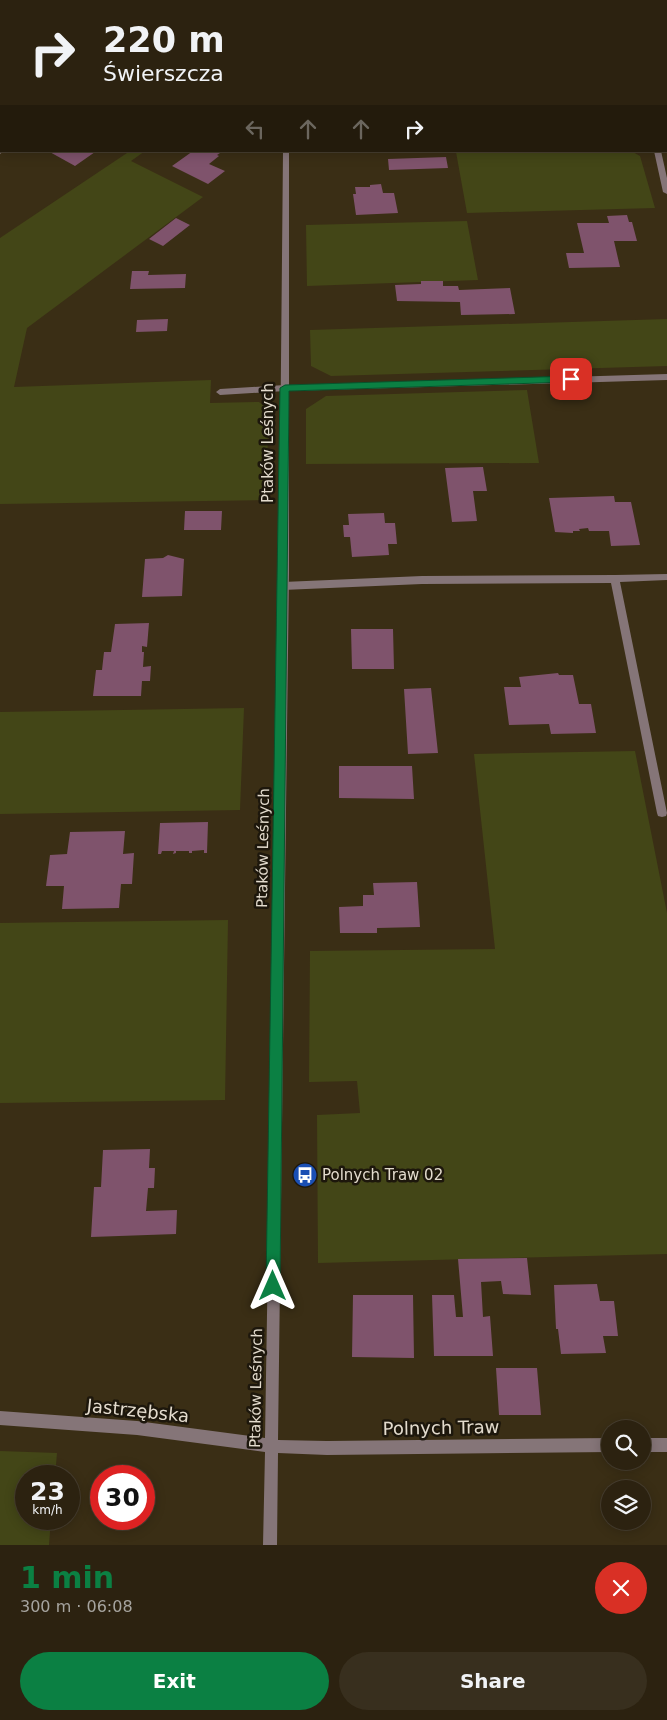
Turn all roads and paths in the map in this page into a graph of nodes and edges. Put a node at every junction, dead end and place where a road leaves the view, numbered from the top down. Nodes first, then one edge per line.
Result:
1 (286, 152) edge
2 (657, 152) edge
3 (667, 192) edge
4 (667, 376) edge
5 (285, 388) junction
6 (220, 392) dead end
7 (667, 577) edge
8 (615, 579) junction
9 (283, 586) junction
10 (662, 813) dead end
11 (0, 1418) edge
12 (651, 1445) edge
13 (667, 1445) edge
14 (272, 1446) junction
15 (601, 1446) edge
16 (270, 1545) edge

1 - 5 street, Ptaków Leśnych
2 - 3 street
4 - 5 street
5 - 6 street
5 - 9 street, Ptaków Leśnych
7 - 8 street
8 - 9 street
8 - 10 street
9 - 14 street, Ptaków Leśnych
11 - 14 street, Jastrzębska
12 - 13 street
14 - 15 street, Polnych Traw
14 - 16 street, Ptaków Leśnych

